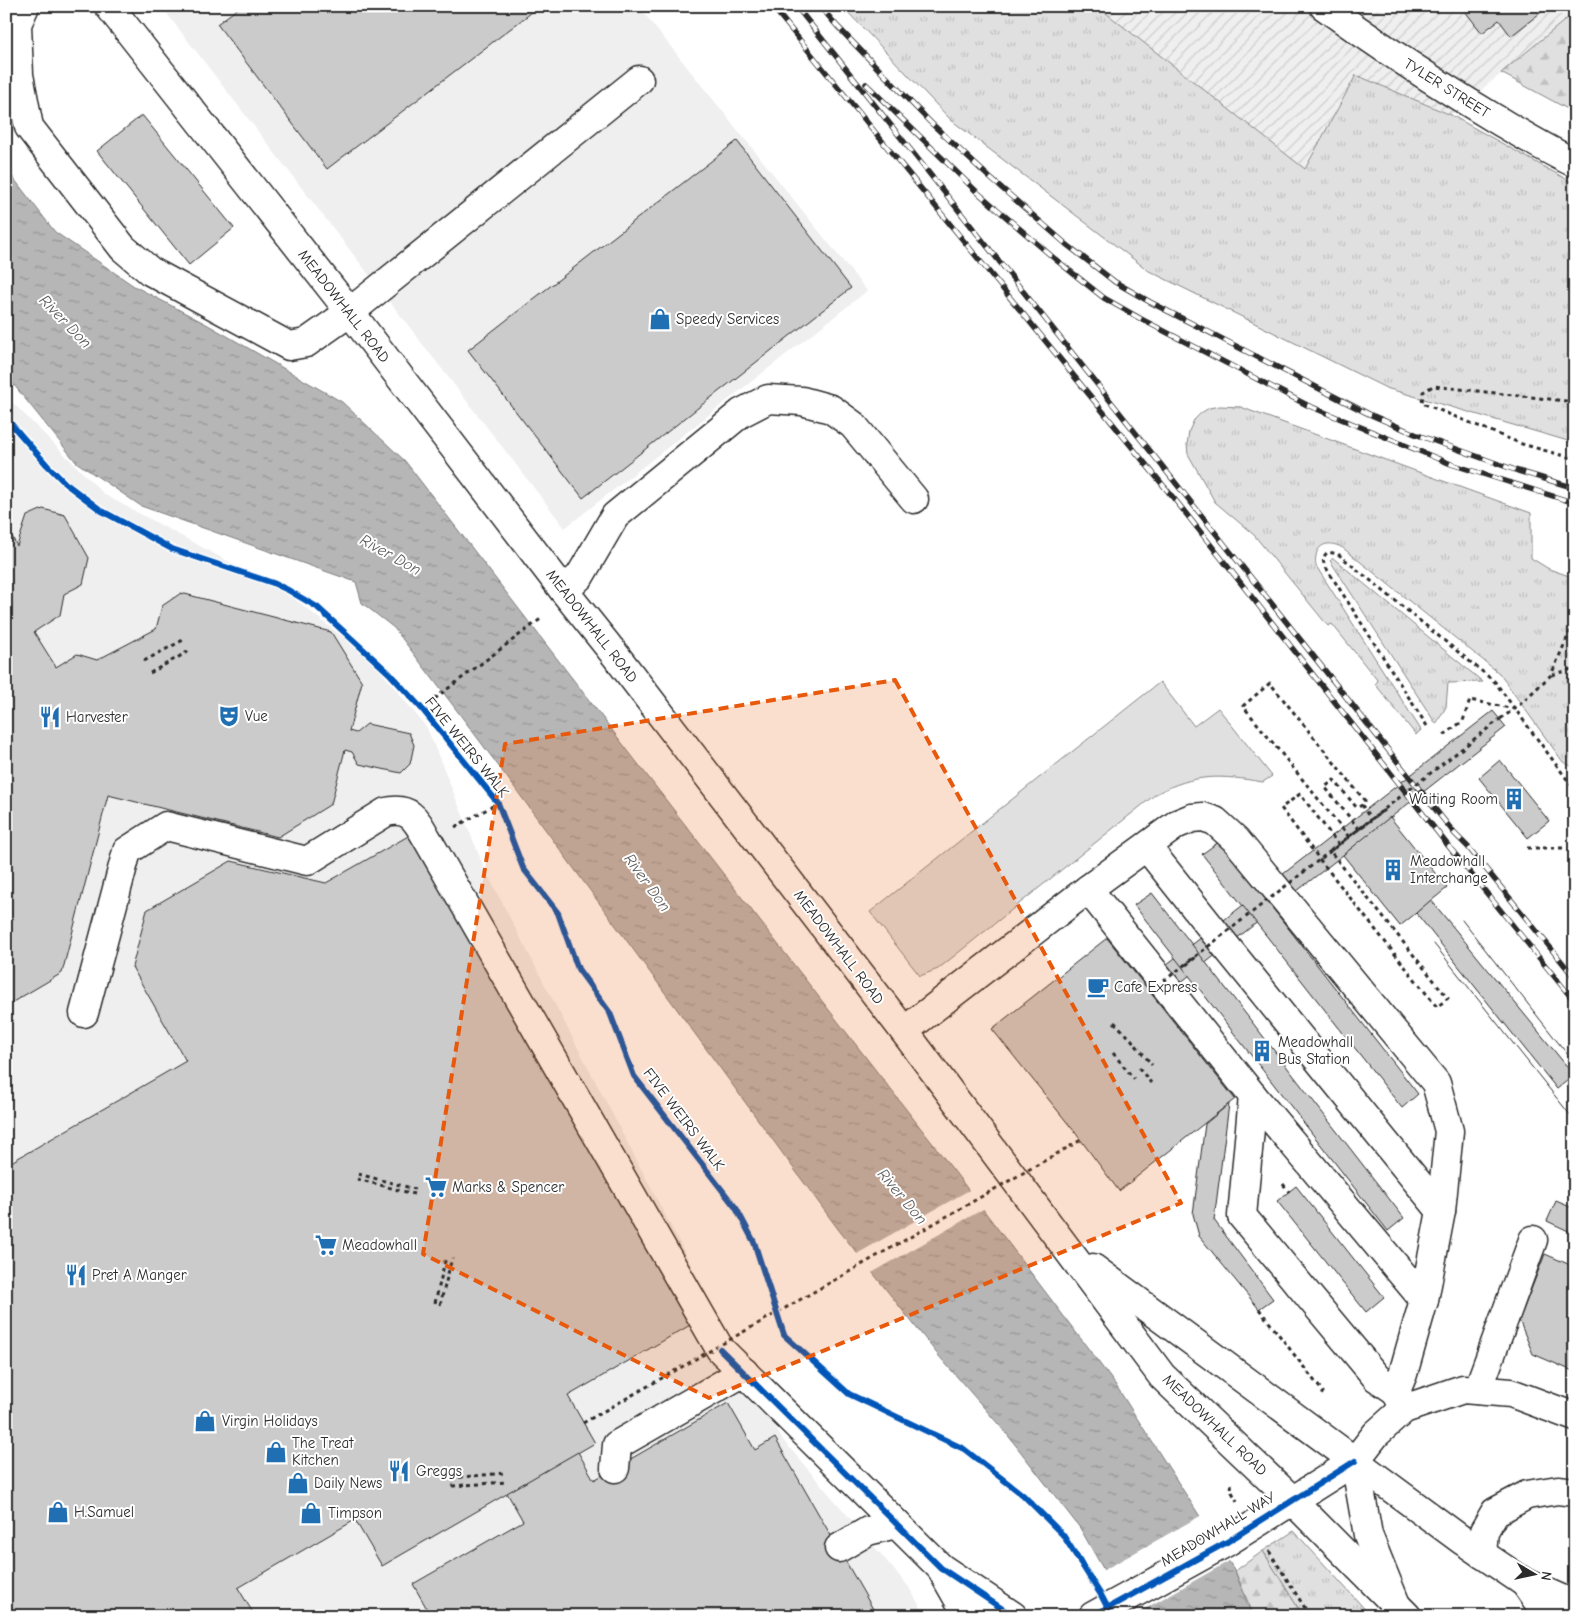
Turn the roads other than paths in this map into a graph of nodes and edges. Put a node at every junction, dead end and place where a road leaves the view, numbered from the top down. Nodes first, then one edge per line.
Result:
1 (25, 6) edge
2 (109, 6) edge
3 (1324, 6) edge
4 (639, 80) dead end
5 (1575, 163) edge
6 (350, 312) junction
7 (914, 499) dead end
8 (564, 590) junction
9 (1147, 847) junction
10 (1088, 889) junction
11 (84, 1013) dead end
12 (904, 1031) junction
13 (1253, 1096) junction
14 (1441, 1211) junction
15 (1533, 1240) dead end
16 (1070, 1250) junction
17 (1424, 1300) junction
18 (744, 1372) junction
19 (1478, 1390) junction
20 (1400, 1400) junction
21 (1575, 1417) edge
22 (1355, 1461) junction
23 (615, 1468) dead end
24 (1575, 1492) edge
25 (1292, 1500) junction
26 (896, 1524) junction
27 (839, 1548) dead end
28 (1482, 1554) junction
29 (940, 1568) junction
30 (1525, 1583) junction
31 (1575, 1605) edge
32 (1402, 1611) edge
33 (968, 1616) edge
34 (1013, 1616) edge
35 (1093, 1616) edge
36 (1548, 1616) edge

1 - 6 main road
2 - 6 main road, MEADOWHALL ROAD
3 - 5 main road, TYLER STREET
4 - 6 main road
6 - 8 main road, MEADOWHALL ROAD
7 - 8 main road
8 - 12 main road, MEADOWHALL ROAD
9 - 10 main road
9 - 14 main road
9 - 14 main road
10 - 12 main road
10 - 13 main road
11 - 18 main road
12 - 16 main road, MEADOWHALL ROAD
13 - 17 main road
13 - 20 main road
14 - 17 main road
15 - 19 main road
16 - 22 main road, MEADOWHALL ROAD
16 - 25 main road, MEADOWHALL ROAD
17 - 20 main road
18 - 23 main road
18 - 26 main road
19 - 20 main road
19 - 21 main road
20 - 22 main road
22 - 25 main road, MEADOWHALL WAY
22 - 28 main road, MEADOWHALL ROAD
22 - 32 main road, MEADOWHALL ROAD
24 - 28 main road
25 - 32 main road, MEADOWHALL ROAD
25 - 35 main road, MEADOWHALL WAY
26 - 27 main road
26 - 29 main road
28 - 30 main road, MEADOWHALL ROAD
29 - 33 main road
29 - 34 main road
30 - 31 main road, MEADOWHALL ROAD
30 - 36 main road, MEADOWHALL ROAD

